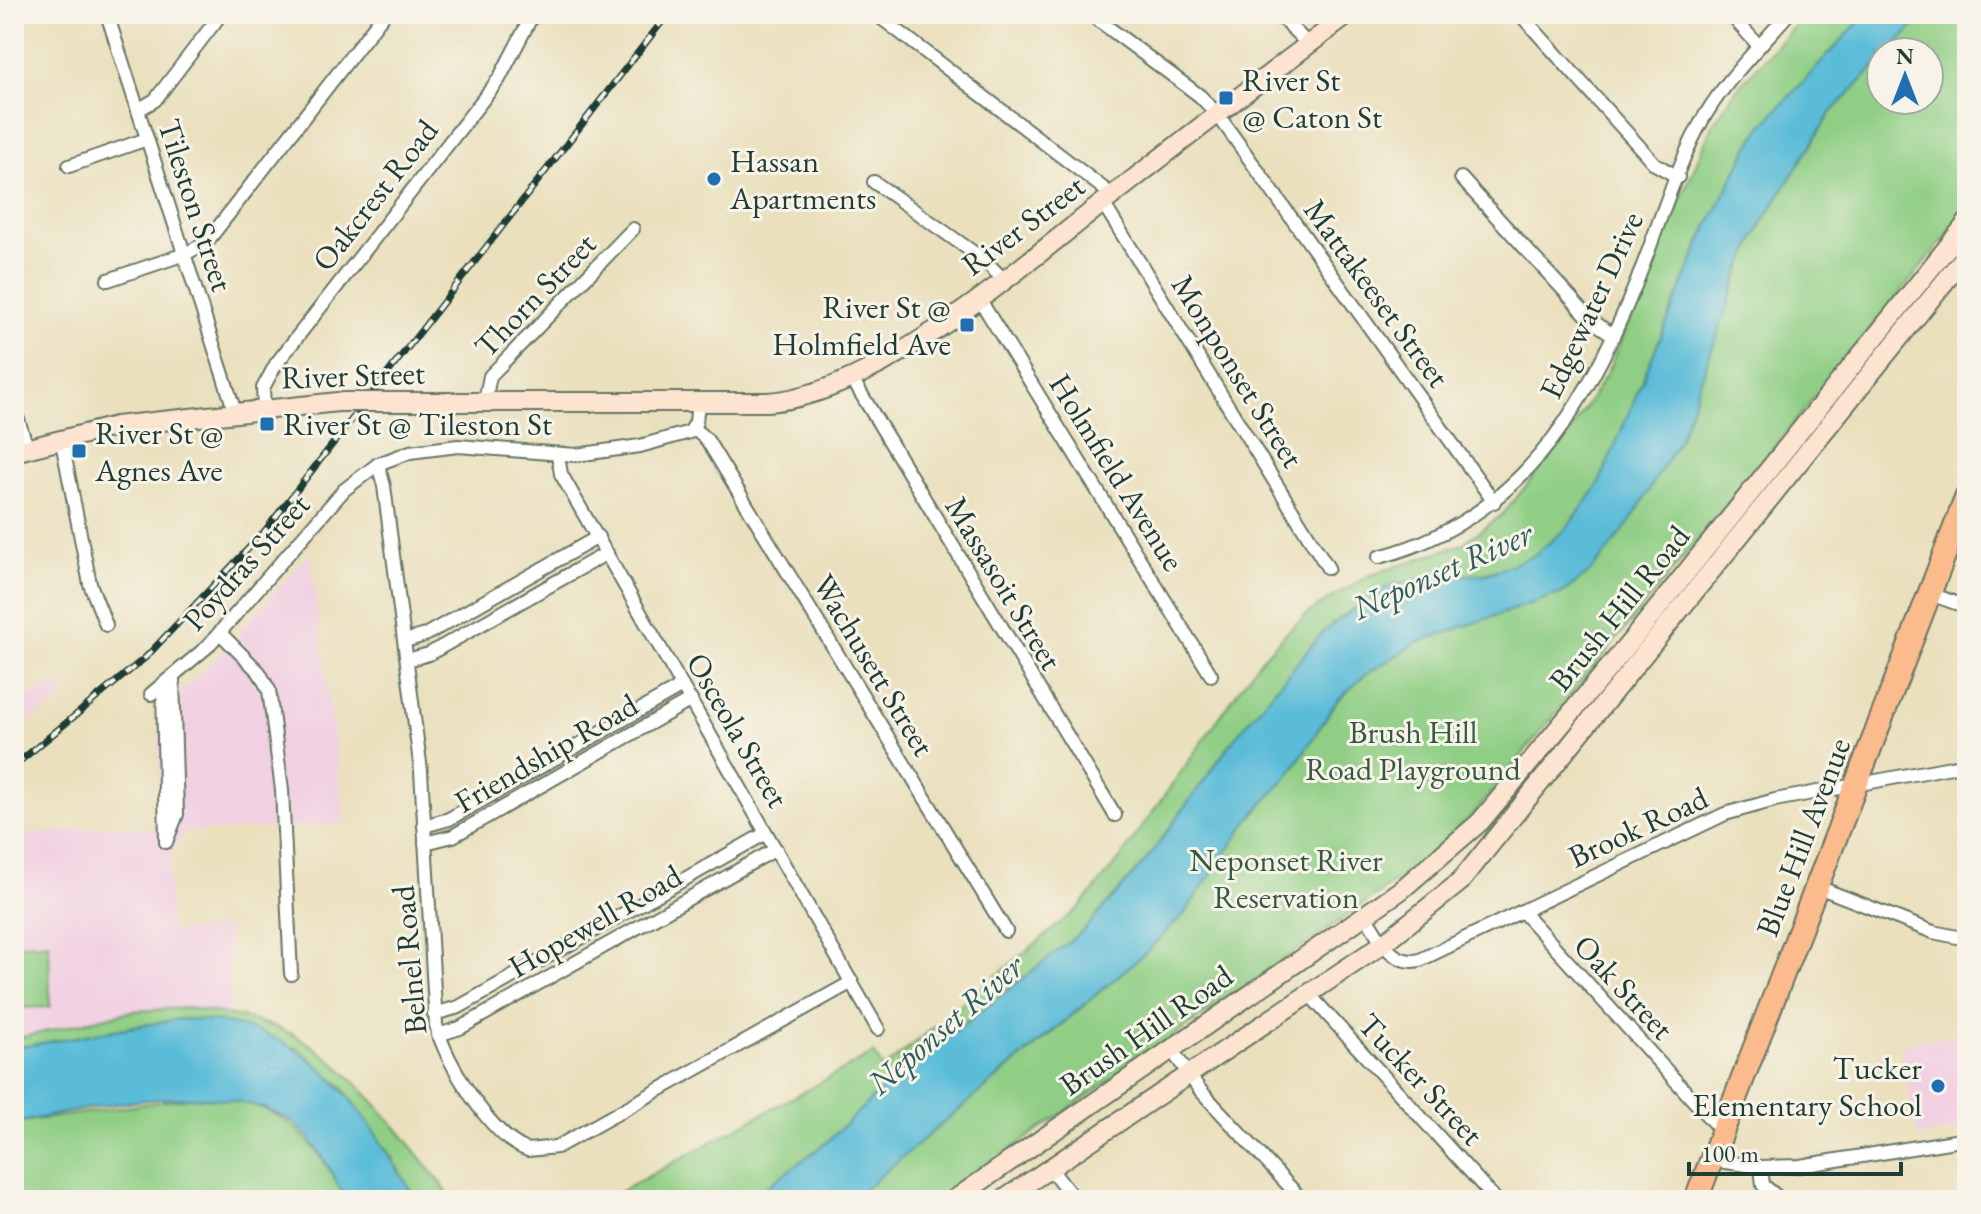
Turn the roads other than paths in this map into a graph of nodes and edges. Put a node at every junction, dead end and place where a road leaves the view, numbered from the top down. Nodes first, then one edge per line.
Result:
1 (107, 14) edge
2 (221, 14) edge
3 (384, 14) edge
4 (533, 14) edge
5 (876, 14) edge
6 (1090, 14) edge
7 (1278, 14) edge
8 (1349, 14) edge
9 (1520, 14) edge
10 (1730, 14) edge
11 (1788, 14) edge
12 (1308, 44) junction
13 (1759, 46) junction
14 (138, 110) junction
15 (1218, 115) junction
16 (147, 139) junction
17 (69, 166) dead end
18 (1678, 177) junction
19 (1461, 178) dead end
20 (874, 182) dead end
21 (1107, 199) junction
22 (1967, 223) edge
23 (633, 229) dead end
24 (185, 254) junction
25 (1967, 254) edge
26 (1003, 279) junction
27 (108, 280) dead end
28 (978, 297) junction
29 (1613, 335) junction
30 (851, 377) junction
31 (485, 401) junction
32 (698, 402) junction
33 (14, 408) edge
34 (264, 408) junction
35 (235, 412) junction
36 (693, 428) junction
37 (61, 437) junction
38 (20, 450) edge
39 (558, 456) junction
40 (378, 464) junction
41 (1967, 496) edge
42 (1494, 502) junction
43 (598, 537) junction
44 (607, 553) junction
45 (1379, 557) dead end
46 (1328, 568) dead end
47 (1681, 579) junction
48 (1697, 592) junction
49 (1930, 594) junction
50 (1967, 607) edge
51 (106, 625) dead end
52 (220, 633) junction
53 (405, 641) junction
54 (407, 660) junction
55 (1211, 675) dead end
56 (168, 681) junction
57 (682, 686) junction
58 (151, 694) dead end
59 (691, 700) junction
60 (1967, 764) edge
61 (1858, 785) junction
62 (1115, 815) dead end
63 (424, 826) junction
64 (766, 833) junction
65 (425, 843) junction
66 (776, 849) junction
67 (1818, 887) junction
68 (1522, 911) junction
69 (1365, 915) junction
70 (1006, 931) dead end
71 (1967, 939) edge
72 (1384, 943) junction
73 (291, 974) dead end
74 (852, 982) junction
75 (1308, 993) junction
76 (434, 1014) junction
77 (878, 1029) dead end
78 (438, 1035) junction
79 (1171, 1049) junction
80 (1187, 1073) junction
81 (1722, 1132) junction
82 (1967, 1139) edge
83 (1711, 1160) junction
84 (1049, 1167) junction
85 (1761, 1167) junction
86 (954, 1200) edge
87 (1003, 1200) edge
88 (1075, 1200) edge
89 (1302, 1200) edge
90 (1496, 1200) edge
91 (1696, 1200) edge
92 (1781, 1200) edge

1 - 14 street, Tileston Street
2 - 14 street
3 - 24 street
4 - 34 street, Oakcrest Road
5 - 21 street
6 - 15 street, Mattakeeset Street
7 - 12 street
8 - 12 main road, River Street
9 - 18 street
10 - 13 street
11 - 13 street, Edgewater Drive
12 - 15 main road, River Street
13 - 18 street, Edgewater Drive
14 - 16 street, Tileston Street
15 - 21 main road, River Street
15 - 42 street, Mattakeeset Street
16 - 17 street
16 - 24 street, Tileston Street
18 - 29 street, Edgewater Drive
19 - 29 street
20 - 26 street
21 - 26 main road, River Street
21 - 46 street, Monponset Street
22 - 47 main road, Brush Hill Road
23 - 31 street, Thorn Street
24 - 27 street
24 - 35 street, Tileston Street
25 - 48 main road, Brush Hill Road
26 - 28 main road, River Street
28 - 30 main road, River Street
28 - 55 street, Holmfield Avenue
29 - 42 street, Edgewater Drive
30 - 32 main road, River Street
30 - 62 street, Massasoit Street
31 - 32 main road, River Street
31 - 34 main road, River Street, bridge
32 - 36 street
33 - 38 street
34 - 35 main road, River Street
35 - 37 main road, River Street
36 - 39 street
36 - 70 street, Wachusett Street
37 - 38 main road, River Street
37 - 51 street
39 - 40 street
39 - 43 street, Osceola Street
40 - 52 street, Poydras Street
40 - 53 street, Belnel Road
41 - 49 highway, Blue Hill Avenue
42 - 45 street, Edgewater Drive
43 - 44 street, Osceola Street
43 - 53 street
44 - 54 street
44 - 57 street, Osceola Street
47 - 48 main road
47 - 69 main road, Brush Hill Road
48 - 72 main road, Brush Hill Road
49 - 50 street
49 - 61 highway, Blue Hill Avenue
52 - 56 street, Poydras Street
52 - 73 street
53 - 54 street, Belnel Road
54 - 63 street, Belnel Road
56 - 56 street
56 - 58 street, Poydras Street
57 - 59 street, Osceola Street
57 - 63 street, Friendship Road
59 - 64 street, Osceola Street
59 - 65 street, Friendship Road
60 - 61 street, Brook Road
61 - 67 highway, Blue Hill Avenue
61 - 68 street, Brook Road
63 - 65 street, Belnel Road
64 - 66 street, Osceola Street
64 - 76 street, Hopewell Road
65 - 76 street, Belnel Road
66 - 74 street, Osceola Street
66 - 78 street, Hopewell Road
67 - 71 street
67 - 81 highway, Blue Hill Avenue
68 - 72 street, Brook Road
68 - 81 street, Oak Street
69 - 72 street, Brook Road
69 - 79 main road, Brush Hill Road
72 - 75 main road, Brush Hill Road
74 - 77 street, Osceola Street
74 - 78 street, Belnel Road
75 - 80 main road, Brush Hill Road
75 - 90 street, Tucker Street
76 - 78 street, Belnel Road
79 - 80 street
79 - 86 main road, Brush Hill Road
80 - 84 main road, Brush Hill Road
80 - 89 street
81 - 83 highway, Blue Hill Avenue
82 - 85 street
83 - 85 street
83 - 91 highway, Blue Hill Avenue
84 - 87 main road, Brush Hill Road
84 - 88 street
85 - 92 street

